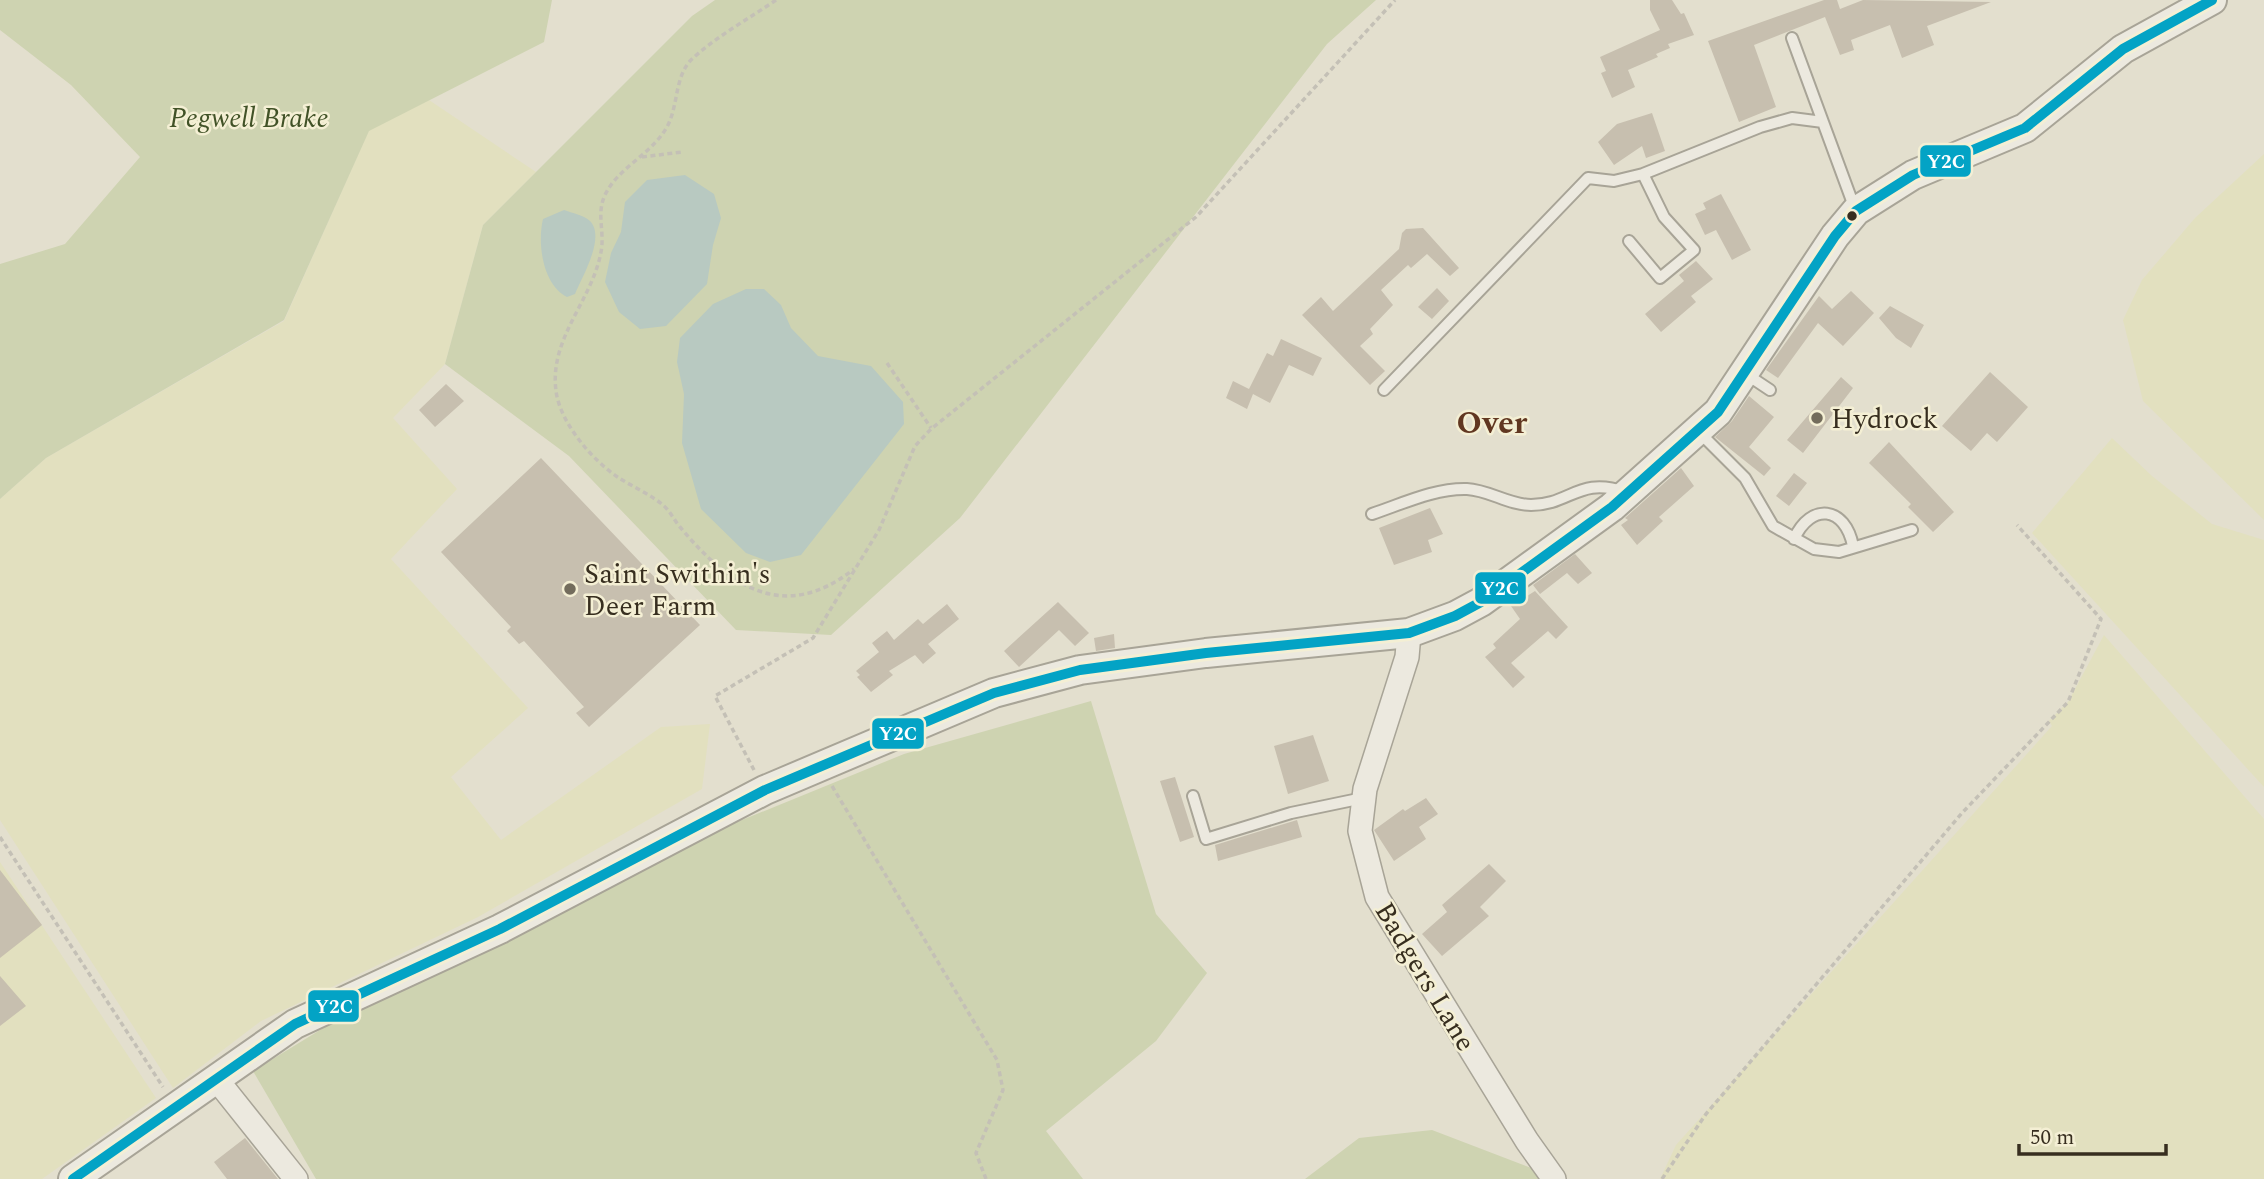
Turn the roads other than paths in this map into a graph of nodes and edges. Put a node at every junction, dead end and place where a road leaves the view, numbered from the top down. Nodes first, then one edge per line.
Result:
1 (2212, 0) edge
2 (1792, 38) dead end
3 (1823, 122) junction
4 (1643, 174) junction
5 (1856, 211) junction
6 (1629, 242) dead end
7 (1746, 374) junction
8 (1384, 390) dead end
9 (1770, 390) dead end
10 (1697, 430) junction
11 (1627, 493) junction
12 (1372, 514) dead end
13 (1912, 530) dead end
14 (1794, 539) junction
15 (1853, 546) junction
16 (1409, 632) junction
17 (1193, 796) dead end
18 (1364, 798) junction
19 (216, 1080) junction
20 (73, 1179) edge
21 (296, 1179) edge
22 (1554, 1179) edge

1 - 5 street
2 - 3 lane
3 - 4 lane
3 - 5 lane
4 - 6 lane
4 - 8 lane
5 - 7 street
7 - 9 lane
7 - 10 street
10 - 11 street
10 - 14 lane
11 - 12 lane
11 - 16 street
13 - 15 lane
14 - 15 lane
14 - 15 lane
16 - 18 street, Badgers Lane
16 - 19 street
17 - 18 lane
18 - 22 street, Badgers Lane
19 - 20 street
19 - 21 street

